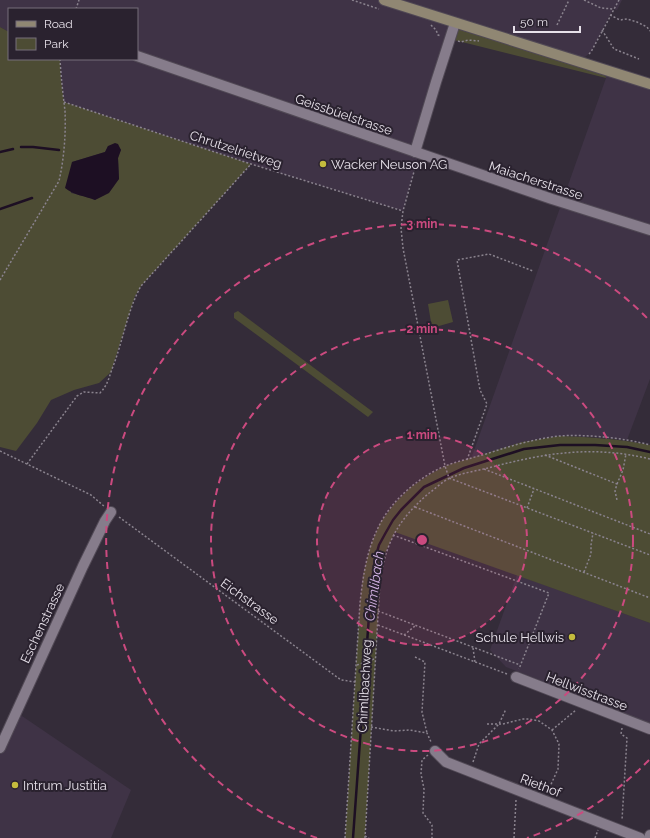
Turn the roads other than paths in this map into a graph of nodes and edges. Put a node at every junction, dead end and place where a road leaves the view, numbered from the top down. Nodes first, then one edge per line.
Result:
1 (382, 4) edge
2 (455, 23) junction
3 (138, 56) edge
4 (650, 84) edge
5 (414, 152) junction
6 (650, 230) edge
7 (111, 512) road end
8 (516, 677) road end
9 (650, 729) edge
10 (0, 748) edge
11 (435, 751) road end
12 (650, 835) edge
13 (640, 838) edge
14 (649, 838) edge

1 - 2 main road
2 - 4 main road
2 - 5 street
3 - 5 street, Geissbüelstrasse
5 - 6 street, Maiacherstrasse
7 - 10 street, Eschenstrasse
8 - 9 street, Hellwisstrasse
11 - 13 street, Riethof
12 - 14 street

